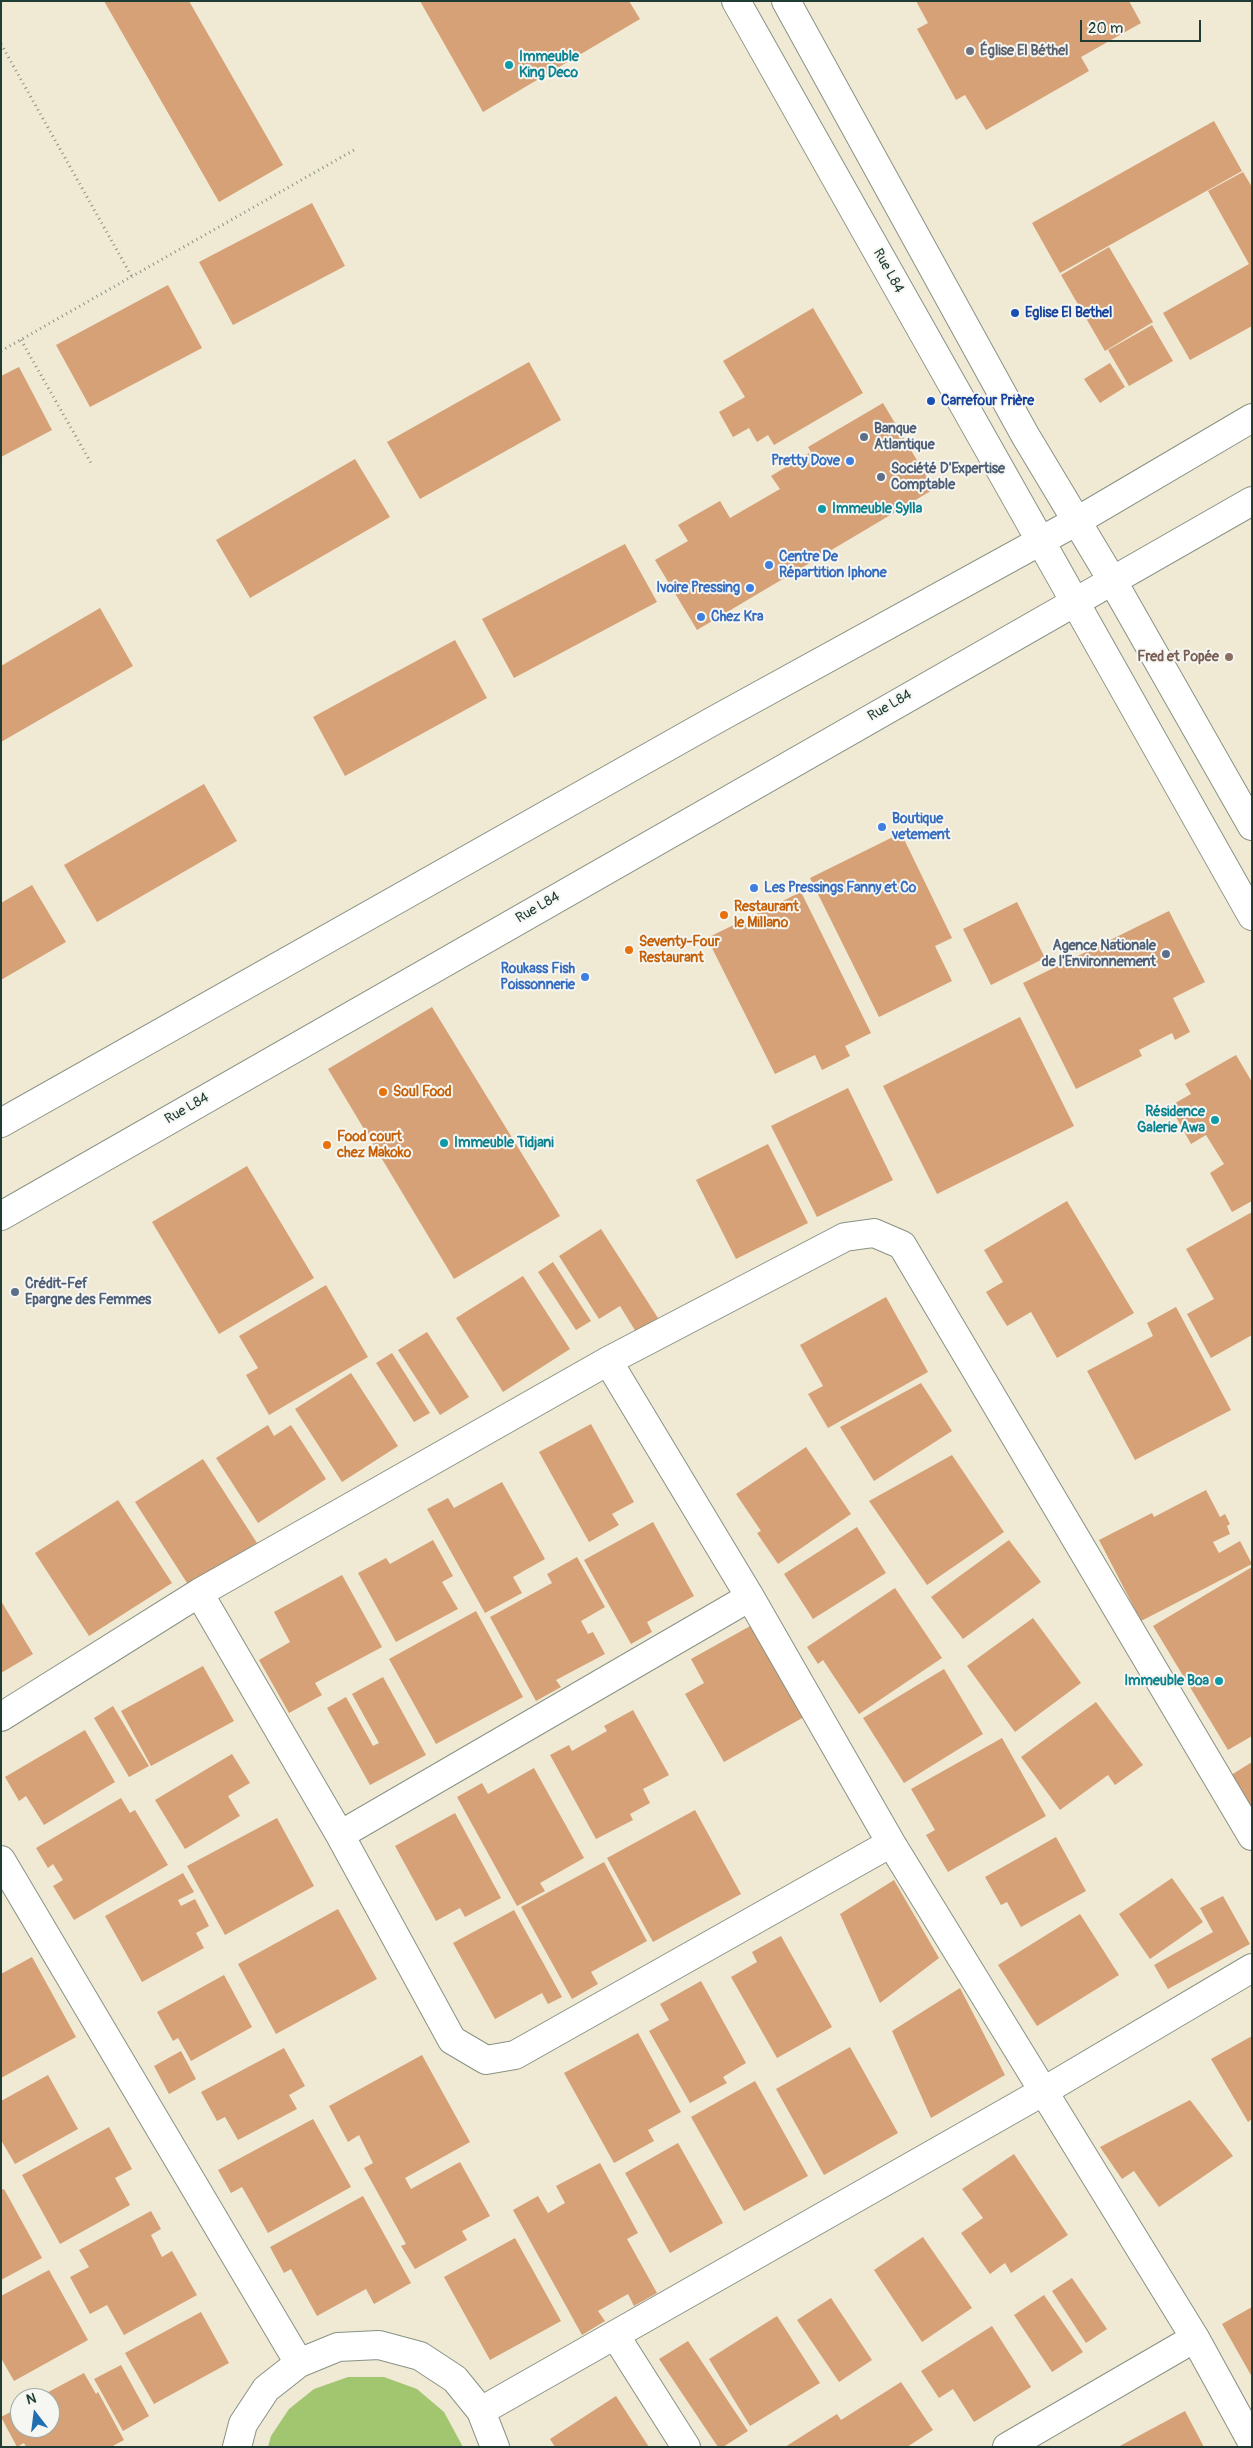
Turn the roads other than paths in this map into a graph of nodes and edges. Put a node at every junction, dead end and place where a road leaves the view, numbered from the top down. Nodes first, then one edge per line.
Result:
1 (736, 1) edge
2 (786, 1) edge
3 (1252, 418) edge
4 (1252, 501) edge
5 (1077, 521) junction
6 (1041, 540) junction
7 (1112, 580) junction
8 (1076, 601) junction
9 (1252, 826) edge
10 (1252, 916) edge
11 (1, 1123) edge
12 (1, 1216) edge
13 (608, 1361) junction
14 (199, 1593) junction
15 (750, 1597) junction
16 (1, 1717) edge
17 (340, 1835) junction
18 (1252, 1836) edge
19 (891, 1843) junction
20 (1, 1860) edge
21 (1252, 1968) edge
22 (1044, 2091) junction
23 (615, 2335) junction
24 (1195, 2338) junction
25 (299, 2363) junction
26 (482, 2410) junction
27 (1252, 2442) edge
28 (237, 2447) edge
29 (495, 2447) edge
30 (686, 2447) edge
31 (1007, 2447) edge

1 - 6 street, Rue L84
2 - 5 street
3 - 5 street
4 - 7 street, Rue L84
5 - 6 street
5 - 7 street
6 - 8 street, Rue L84
6 - 11 street
7 - 8 street, Rue L84
7 - 9 street
8 - 10 street, Rue L84
8 - 12 street, Rue L84
13 - 14 street
13 - 15 street
13 - 18 street
14 - 16 street
14 - 17 street
15 - 17 street
15 - 19 street
17 - 19 street
19 - 22 street
20 - 25 street
21 - 22 street
22 - 23 street
22 - 24 street
23 - 26 street
23 - 30 street
24 - 27 street
24 - 31 street
25 - 26 street
25 - 28 street
26 - 29 street

